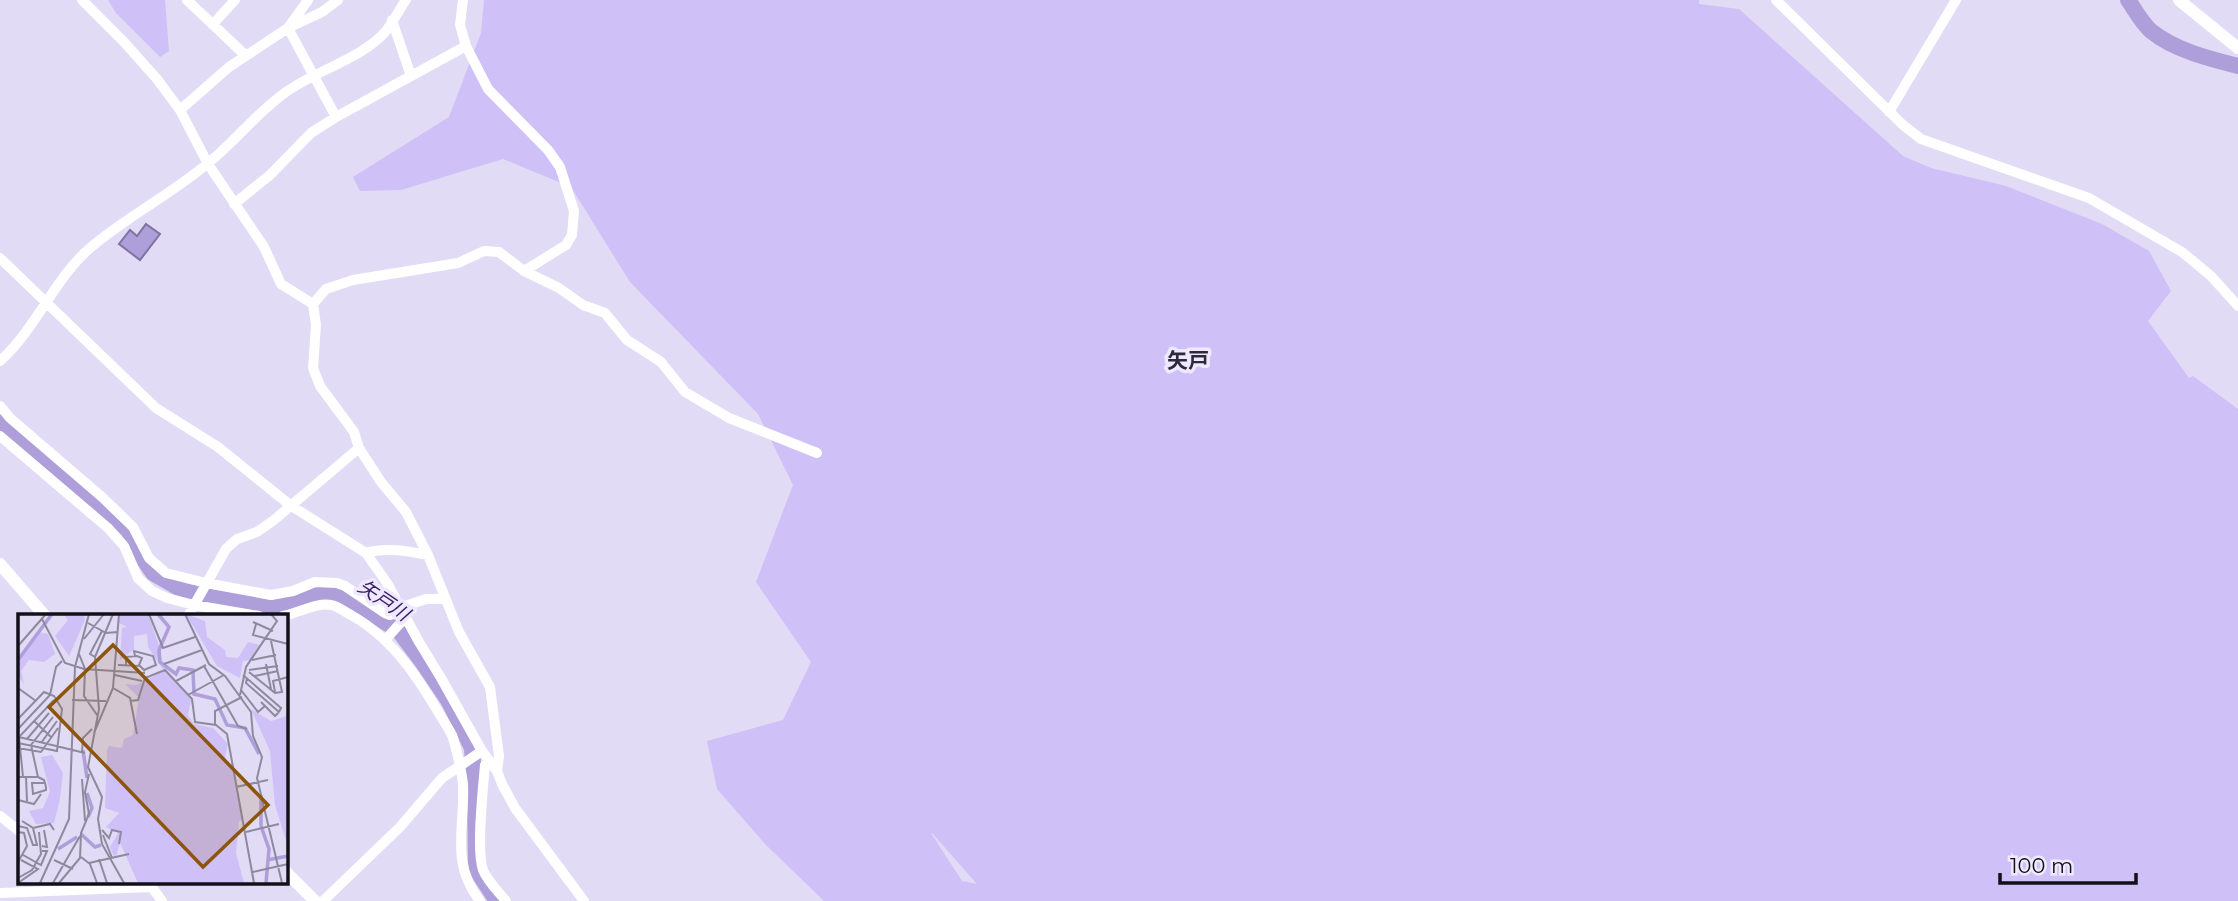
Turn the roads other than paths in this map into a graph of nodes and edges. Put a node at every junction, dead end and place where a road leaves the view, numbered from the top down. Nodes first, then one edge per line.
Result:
1 (82, 0) edge
2 (187, 0) edge
3 (236, 0) edge
4 (308, 0) edge
5 (338, 0) edge
6 (406, 0) edge
7 (463, 0) edge
8 (1776, 0) edge
9 (1956, 0) edge
10 (2179, 0) edge
11 (392, 20) junction
12 (214, 23) junction
13 (288, 29) junction
14 (466, 46) junction
15 (2238, 48) edge
16 (245, 55) junction
17 (313, 75) junction
18 (411, 76) junction
19 (180, 110) junction
20 (1889, 112) junction
21 (336, 117) junction
22 (208, 164) junction
23 (234, 204) junction
24 (0, 258) edge
25 (524, 271) junction
26 (46, 304) junction
27 (313, 304) junction
28 (2238, 306) edge
29 (0, 360) edge
30 (0, 406) edge
31 (0, 436) edge
32 (359, 449) junction
33 (817, 453) dead end
34 (290, 505) junction
35 (366, 553) junction
36 (428, 555) junction
37 (0, 564) edge
38 (206, 583) junction
39 (445, 599) junction
40 (194, 604) junction
41 (402, 612) junction
42 (44, 614) edge
43 (189, 614) edge
44 (248, 614) edge
45 (287, 615) edge
46 (385, 640) junction
47 (482, 751) junction
48 (490, 762) junction
49 (458, 765) junction
50 (497, 771) junction
51 (0, 816) edge
52 (18, 830) edge
53 (287, 873) edge
54 (149, 884) edge
55 (0, 893) edge
56 (477, 900) edge
57 (162, 901) edge
58 (315, 901) edge
59 (323, 901) edge
60 (506, 901) edge
61 (584, 901) edge

1 - 19 street
2 - 12 street
3 - 12 street
4 - 13 street
5 - 13 street
6 - 11 street
7 - 14 street
8 - 20 street
9 - 20 street
10 - 15 street
11 - 17 street
11 - 18 street
12 - 16 street
13 - 16 street
13 - 17 street
14 - 18 street
14 - 25 street
16 - 19 street
17 - 21 street
17 - 22 street
18 - 21 street
19 - 22 street
20 - 28 street
21 - 23 street
22 - 23 street
22 - 26 street
23 - 27 street
24 - 26 street
25 - 27 street
25 - 33 street
26 - 29 street
26 - 34 street
27 - 32 street
30 - 38 street
31 - 40 street
32 - 34 street
32 - 36 street
34 - 35 street
34 - 38 street
35 - 36 street
35 - 41 street
36 - 39 street
37 - 42 street
38 - 40 street
38 - 41 street
39 - 41 street
39 - 50 street
40 - 43 street
40 - 44 street
41 - 46 street
41 - 47 street
45 - 46 street
46 - 49 street
47 - 48 street
47 - 49 street
48 - 50 street
48 - 60 street
49 - 56 street
49 - 59 street
50 - 61 street
51 - 52 street
53 - 58 street
54 - 55 street
54 - 57 street

